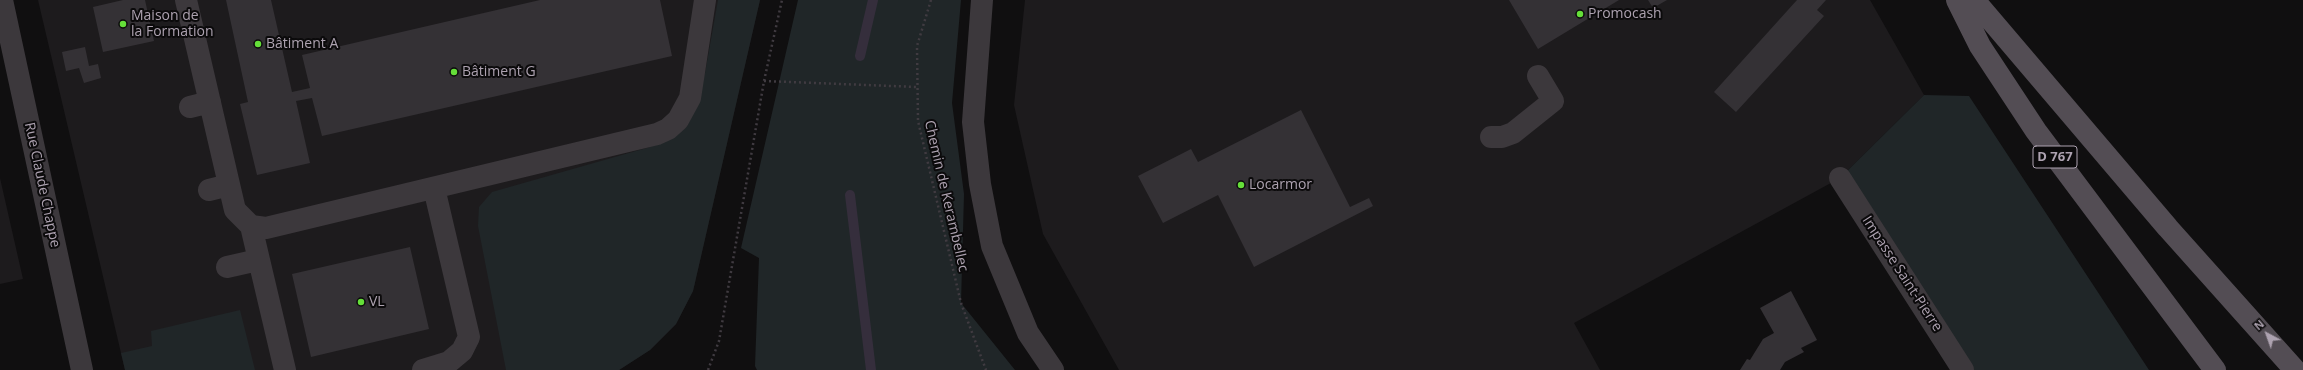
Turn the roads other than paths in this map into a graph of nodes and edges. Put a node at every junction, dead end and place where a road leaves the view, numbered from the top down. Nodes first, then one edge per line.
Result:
1 (2, 0) edge
2 (186, 0) edge
3 (705, 0) edge
4 (982, 0) edge
5 (1957, 0) edge
6 (1974, 0) edge
7 (1538, 76) dead end
8 (1491, 137) dead end
9 (1840, 178) dead end
10 (434, 188) junction
11 (251, 226) junction
12 (258, 260) junction
13 (228, 267) dead end
14 (82, 370) edge
15 (285, 370) edge
16 (423, 370) edge
17 (1053, 370) edge
18 (1963, 370) edge
19 (2215, 370) edge
20 (2295, 370) edge

1 - 14 street, Rue Claude Chappe
2 - 11 street
3 - 10 street
4 - 17 street
5 - 19 main road, D 767
6 - 20 main road, D 767
7 - 8 street
9 - 18 street, Impasse Saint-Pierre
10 - 11 street
10 - 16 street
11 - 12 street
12 - 13 street
12 - 15 street

